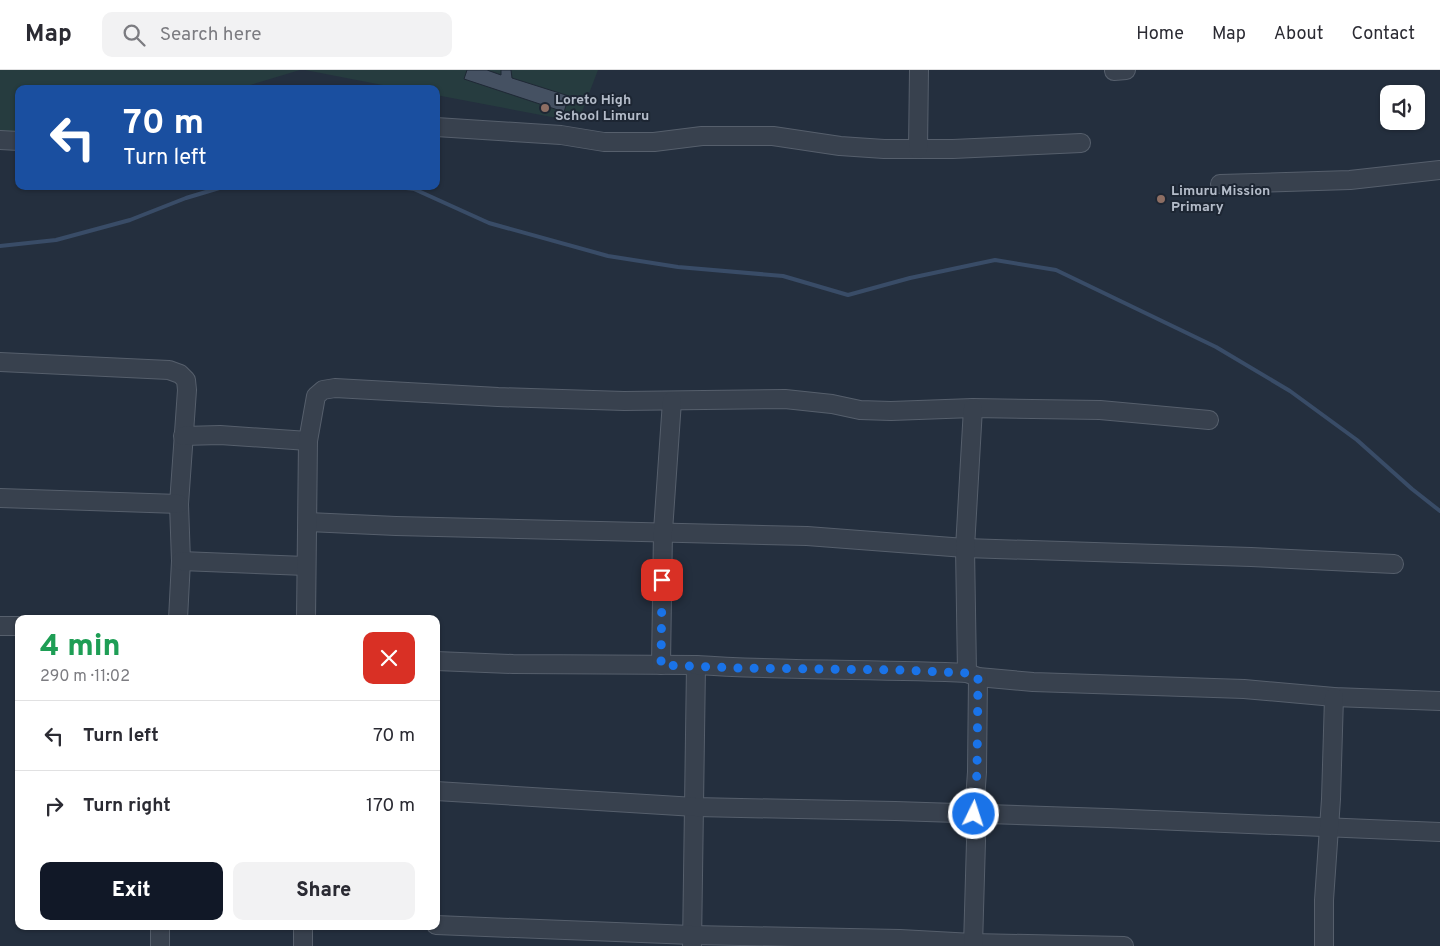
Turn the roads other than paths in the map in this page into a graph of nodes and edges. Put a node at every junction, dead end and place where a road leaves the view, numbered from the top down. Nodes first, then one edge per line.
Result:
1 (919, 70) edge
2 (440, 127) edge
3 (0, 140) edge
4 (15, 141) edge
5 (1081, 143) dead end
6 (918, 149) junction
7 (1440, 170) edge
8 (1220, 184) dead end
9 (0, 362) edge
10 (672, 401) junction
11 (973, 408) junction
12 (1209, 420) dead end
13 (183, 436) junction
14 (308, 441) junction
15 (0, 498) edge
16 (179, 504) junction
17 (308, 522) junction
18 (663, 531) junction
19 (965, 548) junction
20 (181, 561) junction
21 (1394, 564) dead end
22 (306, 566) junction
23 (178, 615) edge
24 (306, 615) edge
25 (0, 626) edge
26 (15, 626) edge
27 (440, 661) edge
28 (661, 665) junction
29 (696, 665) junction
30 (972, 675) junction
31 (1334, 697) junction
32 (1440, 701) edge
33 (440, 791) edge
34 (694, 807) junction
35 (974, 814) junction
36 (1328, 826) junction
37 (1440, 832) edge
38 (440, 924) edge
39 (160, 930) edge
40 (303, 930) edge
41 (692, 940) edge
42 (973, 944) edge
43 (160, 946) edge
44 (303, 946) edge
45 (1124, 946) edge
46 (1324, 946) edge

1 - 6 street
2 - 6 street
3 - 4 street
5 - 6 street
7 - 8 street
9 - 13 street
10 - 11 street
10 - 14 street
10 - 18 street
11 - 12 street
11 - 19 street
13 - 14 street
13 - 16 street
14 - 17 street
15 - 16 street
16 - 20 street
17 - 18 street
17 - 22 street
18 - 19 street
18 - 28 street
19 - 21 street
19 - 30 street
20 - 22 street
20 - 23 street
22 - 24 street
25 - 26 street
27 - 28 street
28 - 29 street
29 - 30 street
29 - 34 street
30 - 31 street
30 - 35 street
31 - 32 street
31 - 36 street
33 - 34 street
34 - 35 street
34 - 41 street
35 - 36 street
35 - 42 street
36 - 37 street
36 - 46 street
38 - 41 street
39 - 43 street
40 - 44 street
41 - 42 street
42 - 45 street

